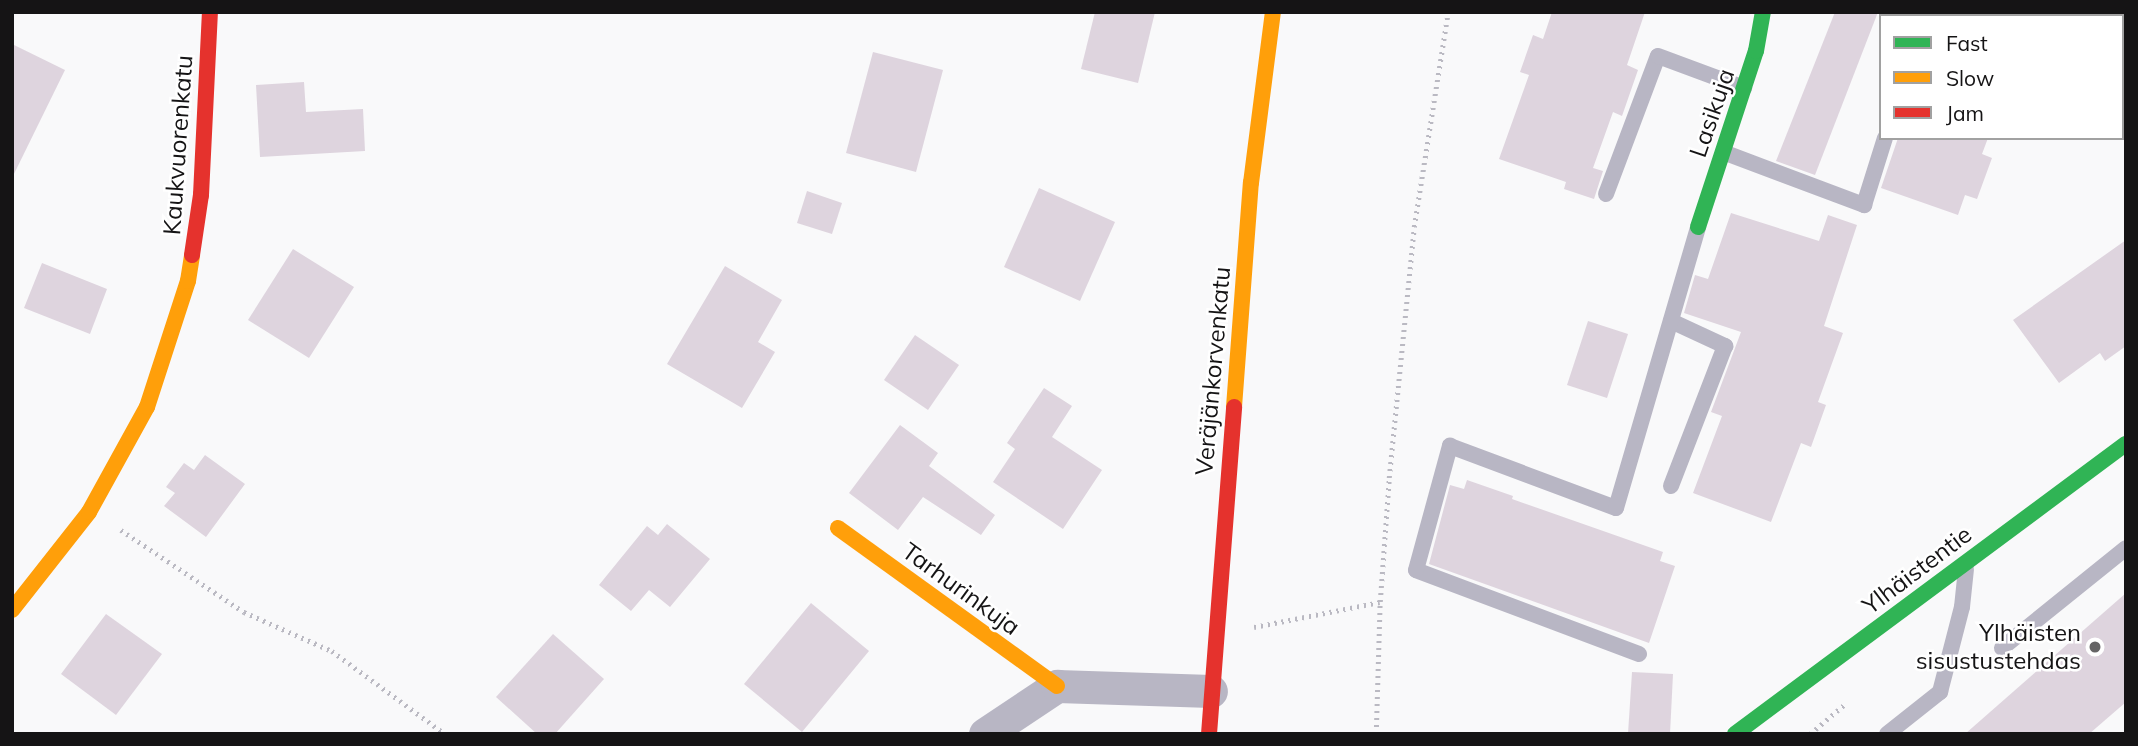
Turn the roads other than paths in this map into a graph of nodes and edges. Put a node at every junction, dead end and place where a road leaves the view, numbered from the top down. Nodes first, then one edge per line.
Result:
1 (210, 12) edge
2 (1272, 12) edge
3 (1763, 12) edge
4 (1744, 88) junction
5 (1884, 140) edge
6 (1723, 152) junction
7 (1606, 194) dead end
8 (1698, 227) joint
9 (1671, 321) junction
10 (2126, 444) edge
11 (1671, 486) dead end
12 (838, 528) dead end
13 (2126, 548) edge
14 (1967, 561) junction
15 (12, 610) edge
16 (2002, 648) dead end
17 (1639, 654) dead end
18 (1057, 686) junction
19 (1211, 691) junction
20 (985, 734) edge
21 (1209, 734) edge
22 (1735, 734) edge
23 (1887, 734) edge

1 - 15 street, Kaukvuorenkatu
2 - 19 street, Veräjänkorvenkatu
3 - 4 street, Lasikuja
4 - 6 street, Lasikuja
4 - 7 lane
5 - 6 lane
6 - 8 street, Lasikuja
8 - 9 lane
9 - 11 lane
9 - 17 lane
10 - 14 street, Ylhäistentie
12 - 18 street, Tarhurinkuja
13 - 16 lane
14 - 22 street, Ylhäistentie
14 - 23 lane
18 - 19 street
18 - 20 street
19 - 21 street, Veräjänkorvenkatu

